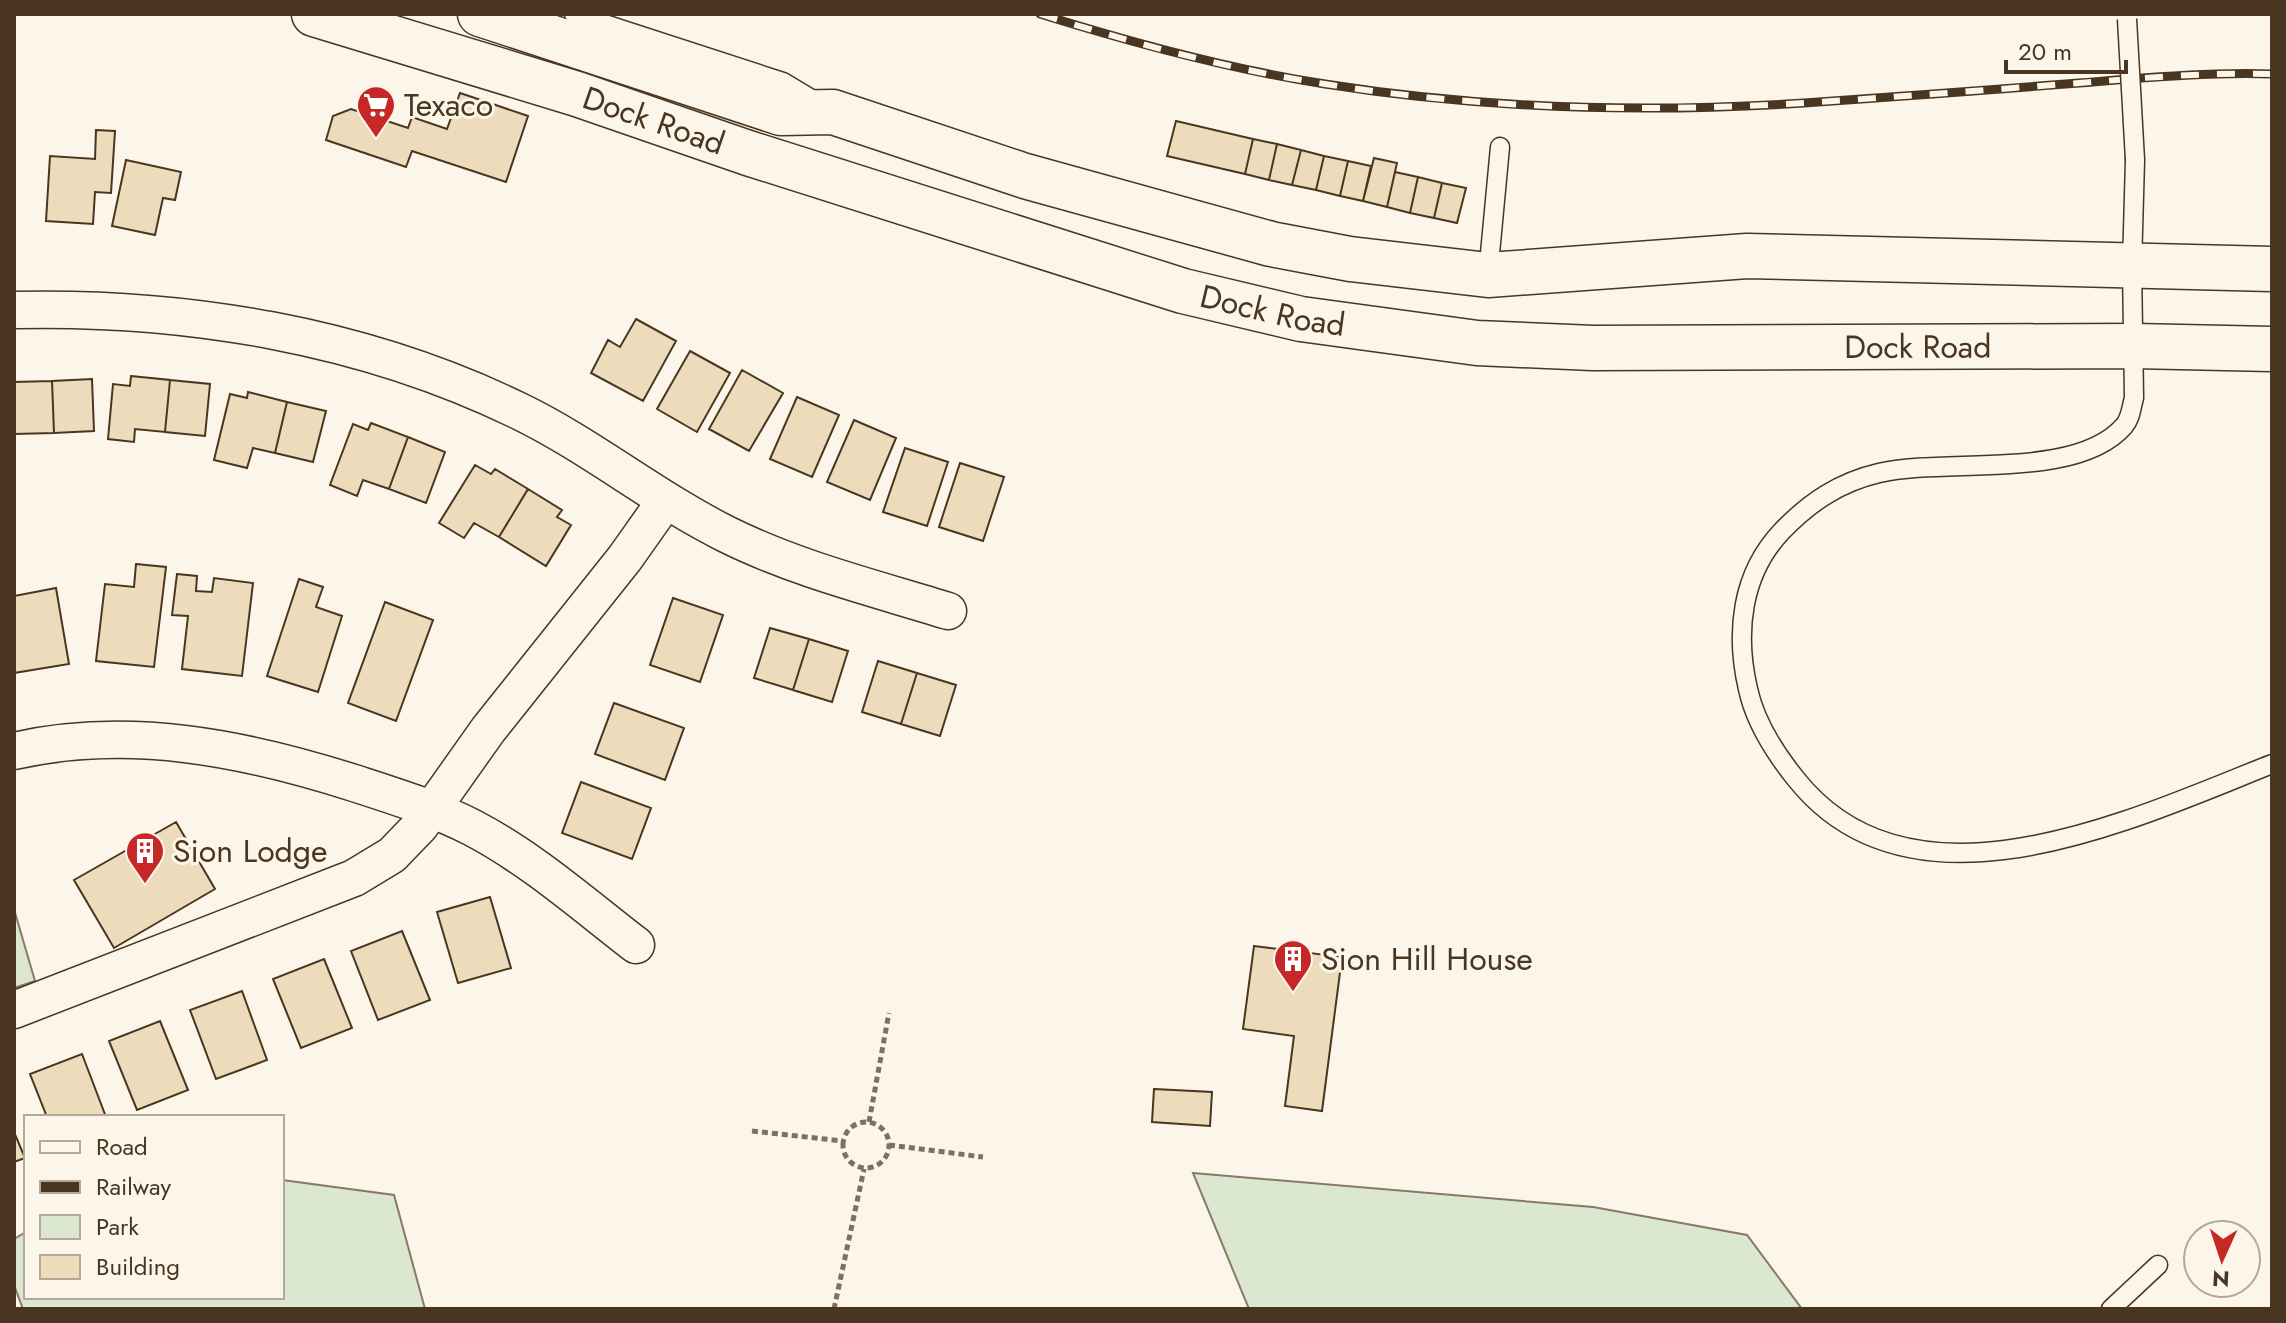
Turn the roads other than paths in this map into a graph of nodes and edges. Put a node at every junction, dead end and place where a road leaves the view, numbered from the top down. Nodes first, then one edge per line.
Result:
1 (314, 14) edge
2 (480, 14) edge
3 (574, 14) edge
4 (2127, 17) edge
5 (833, 112) junction
6 (1500, 147) dead end
7 (2132, 266) junction
8 (2272, 269) edge
9 (1488, 275) junction
10 (14, 310) edge
11 (2134, 346) junction
12 (2272, 349) edge
13 (666, 500) junction
14 (948, 611) dead end
15 (14, 751) edge
16 (2272, 764) edge
17 (432, 810) junction
18 (636, 945) dead end
19 (14, 1010) edge
20 (2158, 1265) dead end
21 (2111, 1309) edge

1 - 11 main road, Dock Road
2 - 5 main road, Dock Road
3 - 5 lane
4 - 7 lane, bridge
5 - 9 main road, Dock Road
6 - 9 lane
7 - 8 main road, Dock Road
7 - 9 main road, Dock Road
7 - 11 lane
10 - 13 street
11 - 12 main road, Dock Road
11 - 16 lane
13 - 14 street
13 - 17 street
15 - 17 street
17 - 18 street
17 - 19 street
20 - 21 lane

